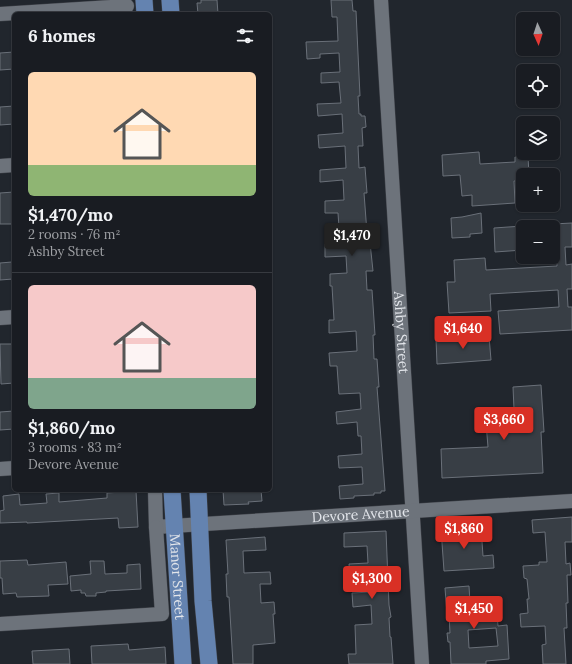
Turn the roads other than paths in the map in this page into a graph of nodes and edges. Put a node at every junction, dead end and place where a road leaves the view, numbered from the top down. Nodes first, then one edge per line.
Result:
1 (144, 0) edge
2 (170, 0) edge
3 (381, 0) edge
4 (127, 7) edge
5 (36, 12) edge
6 (145, 12) edge
7 (171, 12) edge
8 (12, 13) edge
9 (0, 14) edge
10 (12, 165) edge
11 (0, 166) edge
12 (12, 317) edge
13 (0, 318) edge
14 (12, 468) edge
15 (0, 469) edge
16 (155, 492) edge
17 (172, 492) edge
18 (198, 492) edge
19 (572, 500) edge
20 (413, 511) junction
21 (200, 524) junction
22 (174, 526) junction
23 (156, 527) junction
24 (0, 624) edge
25 (183, 664) edge
26 (209, 664) edge
27 (422, 664) edge

1 - 6 main road
2 - 7 main road
3 - 20 street, Ashby Street
4 - 5 street
8 - 9 street
10 - 11 street
12 - 13 street
14 - 15 street
16 - 23 street
17 - 22 main road, Manor Street
18 - 21 main road, Manor Street
19 - 20 street, Devore Avenue
20 - 21 street, Devore Avenue
20 - 27 street, Ashby Street
21 - 22 street, Devore Avenue
21 - 26 main road, Manor Street
22 - 23 street, Devore Avenue
22 - 25 main road, Manor Street
23 - 24 street

